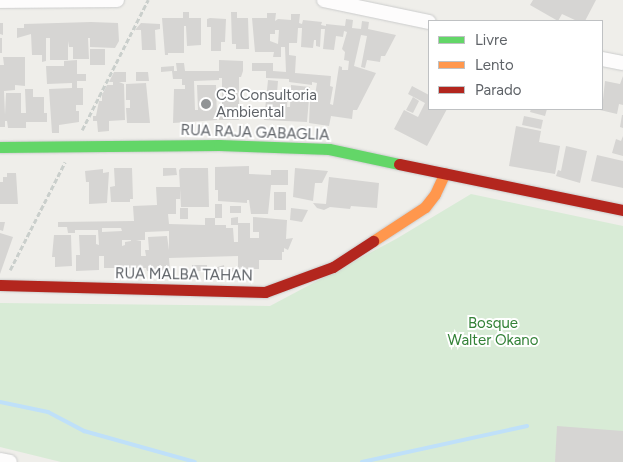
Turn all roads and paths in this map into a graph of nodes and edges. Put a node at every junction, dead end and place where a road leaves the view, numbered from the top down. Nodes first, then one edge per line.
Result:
1 (87, 0) edge
2 (117, 0) edge
3 (324, 0) edge
4 (0, 1) edge
5 (428, 22) edge
6 (603, 59) edge
7 (623, 63) edge
8 (0, 147) edge
9 (445, 172) junction
10 (623, 210) edge
11 (0, 285) edge
12 (0, 460) edge
13 (10, 462) edge

1 - 2 street
1 - 4 street
3 - 5 street
6 - 7 street
8 - 9 street, RUA RAJA GABAGLIA
9 - 10 street, RUA RAJA GABAGLIA
9 - 11 street, RUA MALBA TAHAN
12 - 13 street

